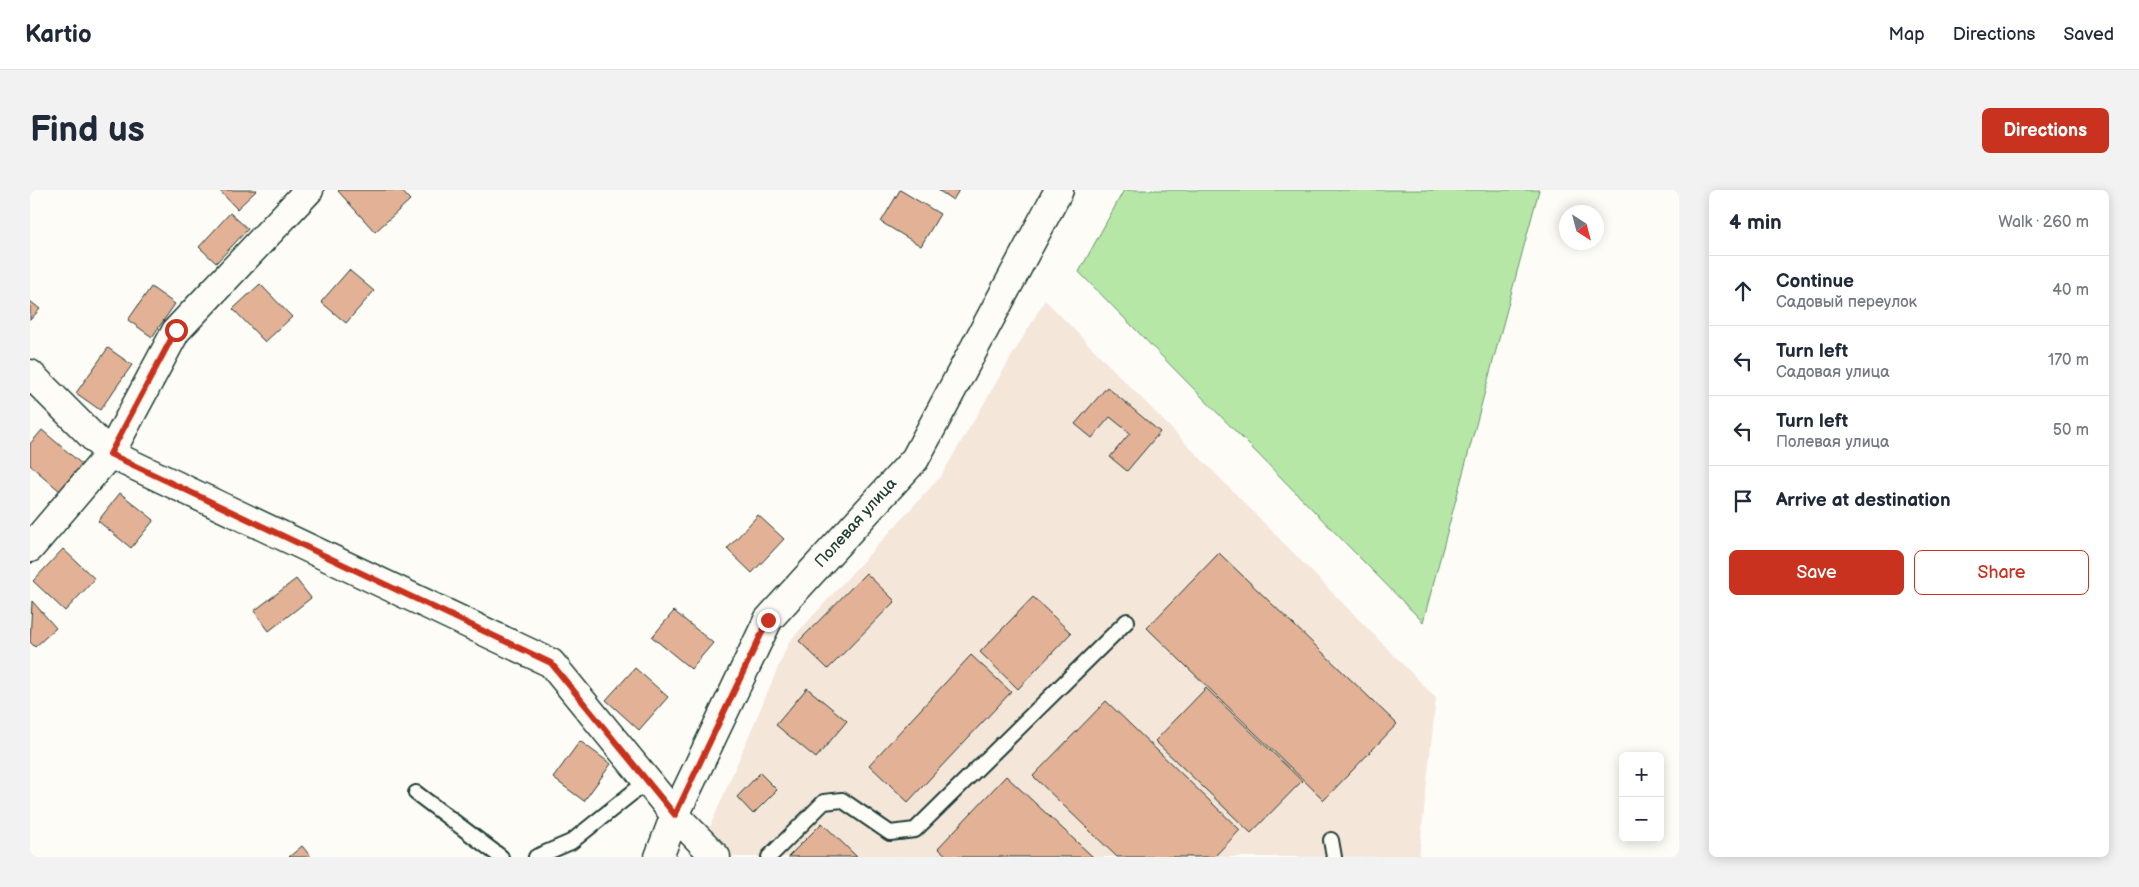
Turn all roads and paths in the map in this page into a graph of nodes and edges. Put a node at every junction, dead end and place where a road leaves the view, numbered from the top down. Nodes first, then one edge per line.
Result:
1 (309, 190) edge
2 (1059, 190) edge
3 (30, 374) edge
4 (110, 454) junction
5 (30, 548) edge
6 (1127, 621) dead end
7 (647, 780) junction
8 (416, 793) dead end
9 (675, 815) junction
10 (1331, 840) dead end
11 (501, 857) edge
12 (536, 857) edge
13 (659, 857) edge
14 (716, 857) edge
15 (769, 857) edge
16 (1334, 857) edge

1 - 4 street
2 - 9 street, Полевая улица
3 - 4 street
4 - 5 street
4 - 7 street
6 - 15 lane
7 - 9 street
7 - 12 lane
8 - 11 lane
9 - 13 street, Полевая улица
9 - 14 street
10 - 16 lane

